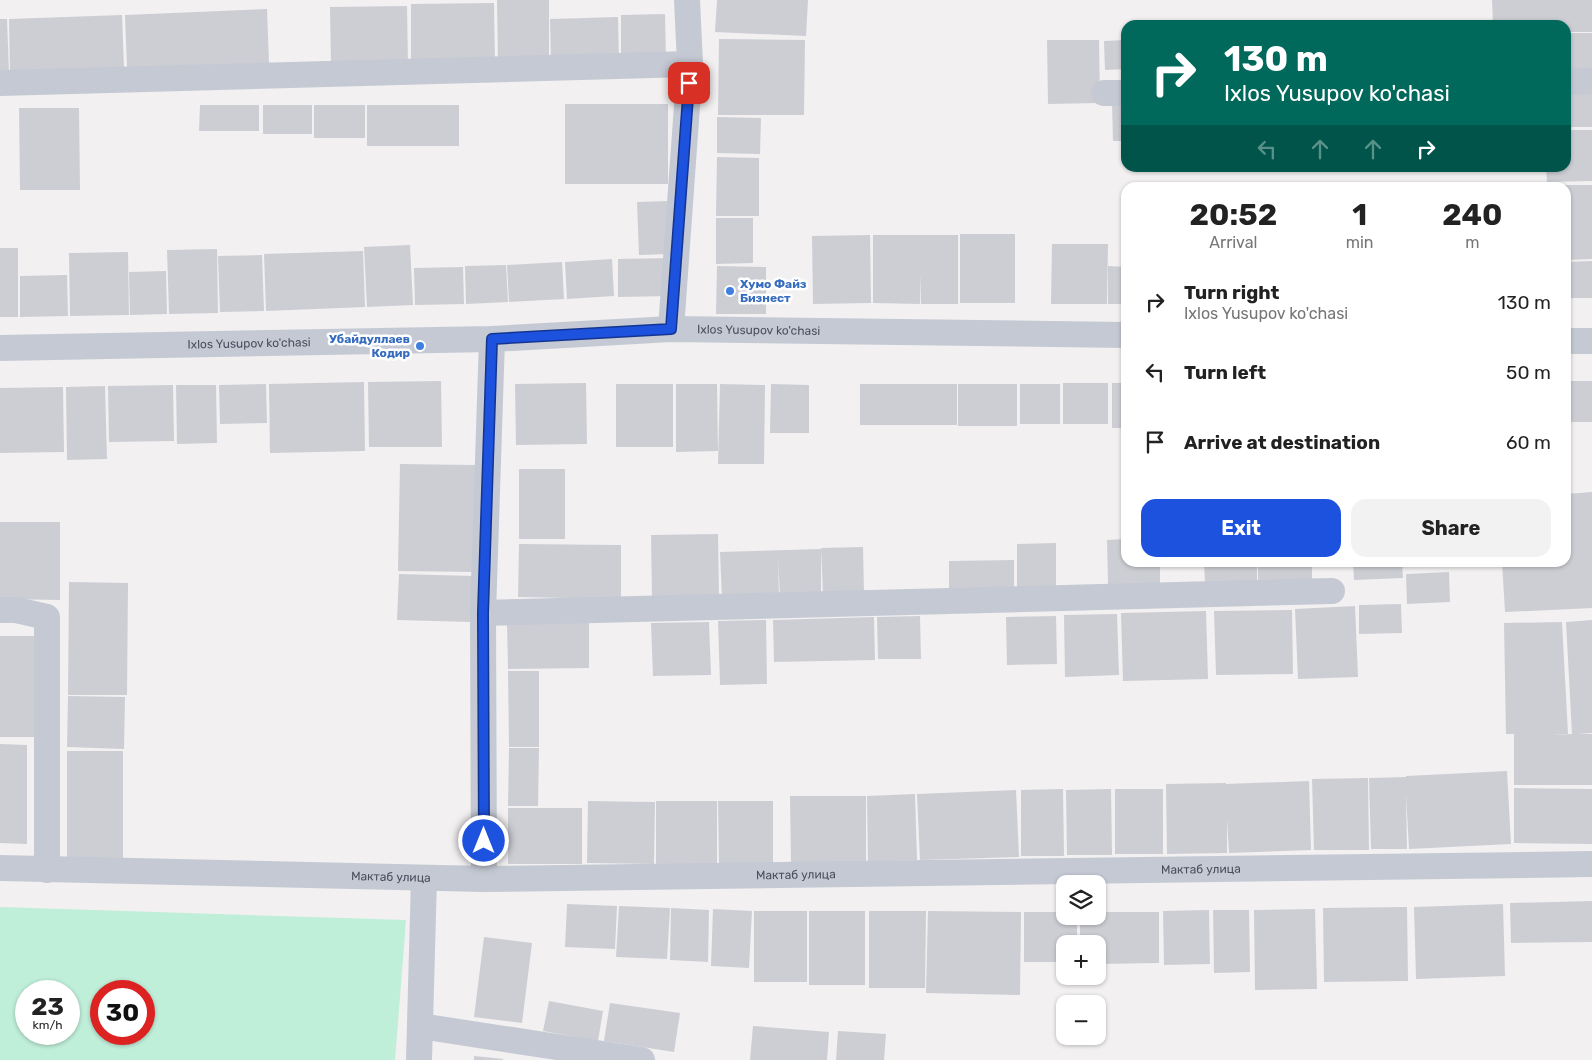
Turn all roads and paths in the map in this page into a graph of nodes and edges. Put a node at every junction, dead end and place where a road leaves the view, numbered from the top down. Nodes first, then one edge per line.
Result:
1 (687, 0) edge
2 (690, 64) junction
3 (1592, 81) edge
4 (1571, 82) edge
5 (0, 83) edge
6 (671, 329) junction
7 (1121, 335) edge
8 (492, 339) junction
9 (1571, 341) edge
10 (1592, 341) edge
11 (0, 348) edge
12 (1332, 591) dead end
13 (0, 610) edge
14 (483, 613) junction
15 (1592, 864) edge
16 (0, 868) edge
17 (48, 870) junction
18 (424, 878) junction
19 (484, 879) junction
20 (420, 1026) junction
21 (419, 1060) edge
22 (642, 1060) edge

1 - 2 street
2 - 5 street
2 - 6 street
3 - 4 street
6 - 7 street, Ixlos Yusupov ko'chasi
6 - 8 street, Ixlos Yusupov ko'chasi
8 - 11 street, Ixlos Yusupov ko'chasi
8 - 14 street
9 - 10 street
12 - 14 street
13 - 17 street
14 - 19 street
15 - 19 street, Мактаб улица
16 - 17 street, Мактаб улица
17 - 18 street, Мактаб улица
18 - 19 street, Мактаб улица
18 - 20 street
20 - 21 street
20 - 22 street

